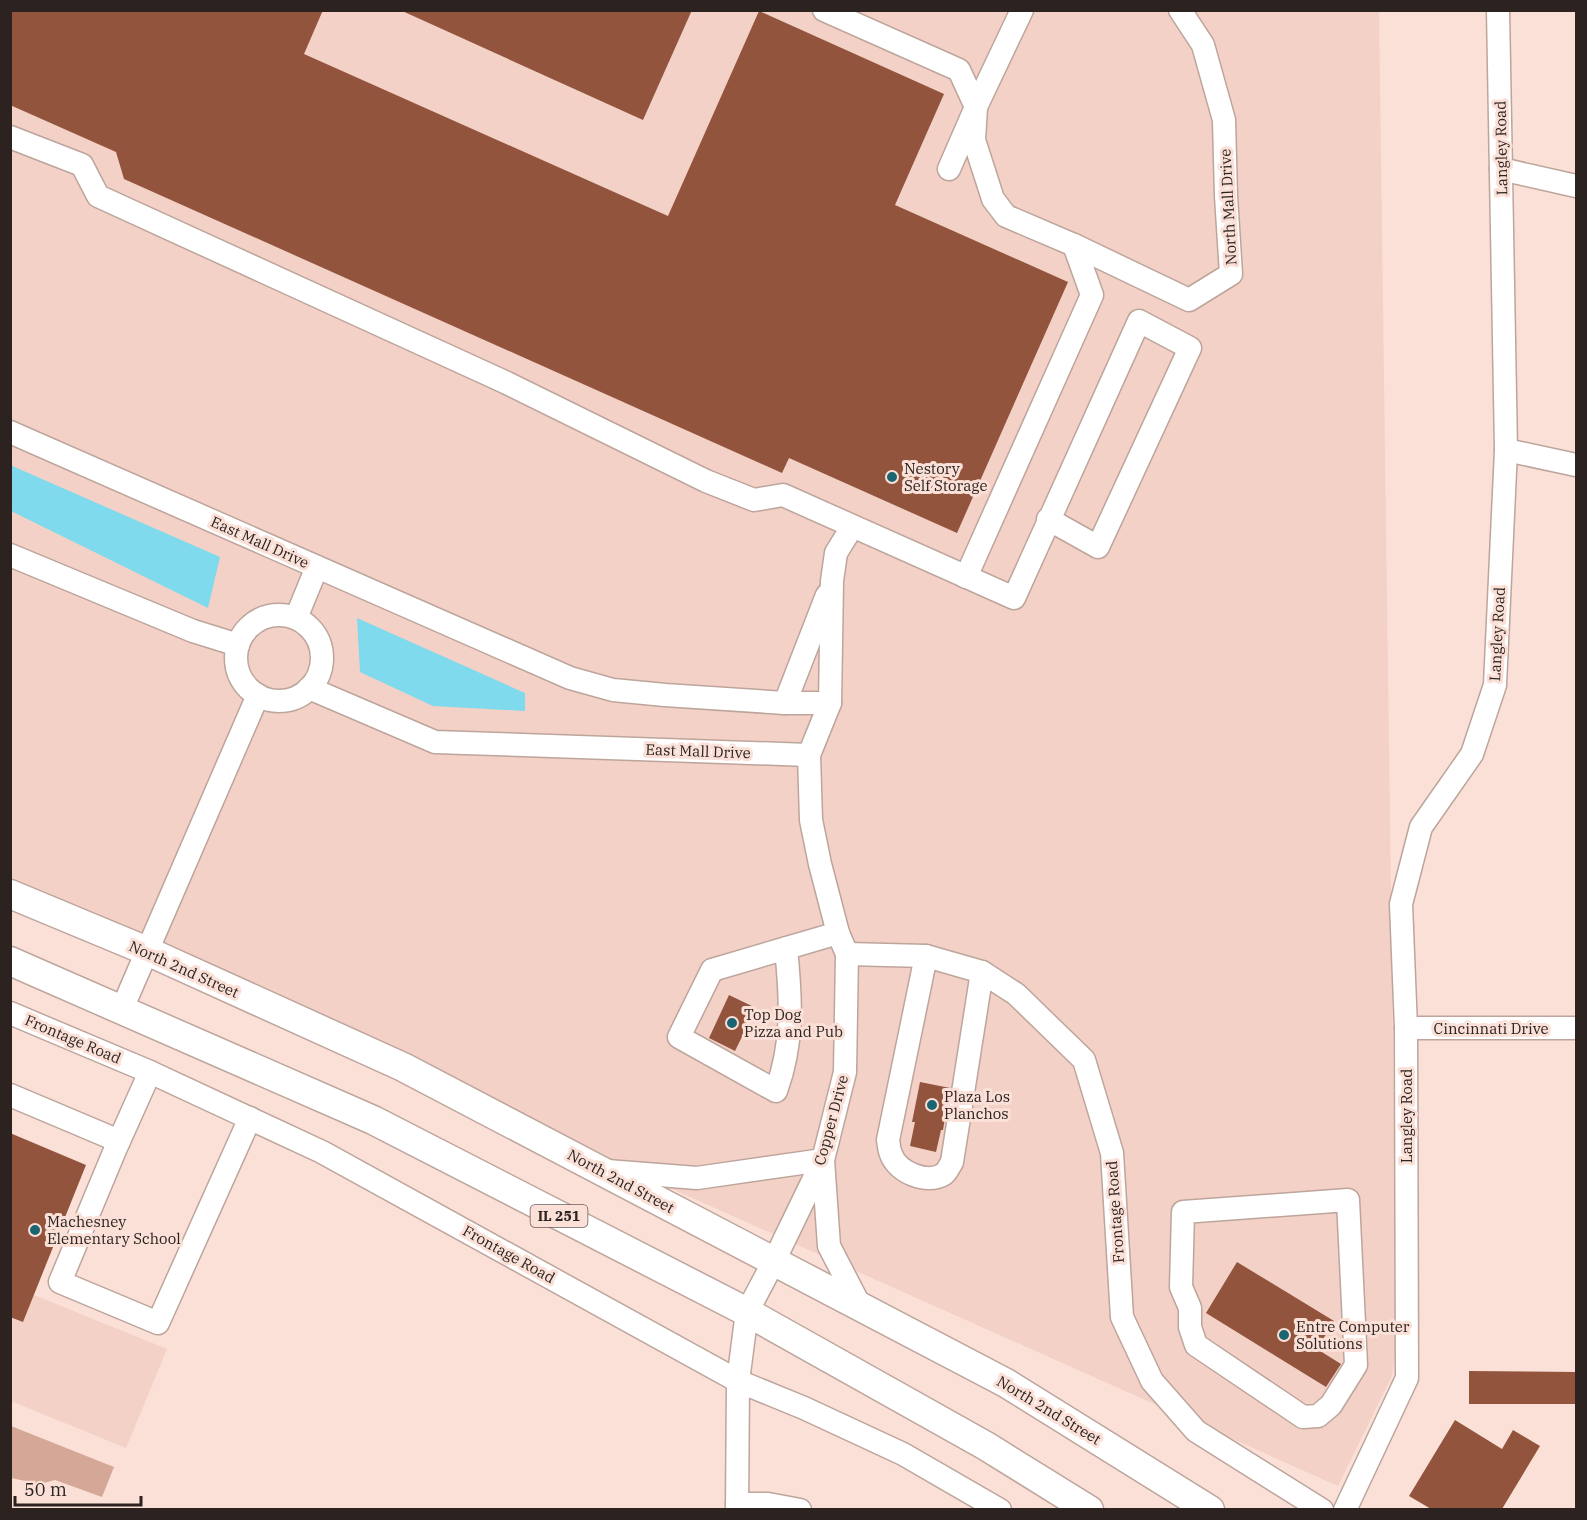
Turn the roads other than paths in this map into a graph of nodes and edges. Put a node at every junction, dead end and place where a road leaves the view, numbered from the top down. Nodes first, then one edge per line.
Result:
1 (824, 10) edge
2 (1022, 10) edge
3 (1180, 10) edge
4 (1498, 10) edge
5 (976, 106) junction
6 (10, 137) edge
7 (949, 169) dead end
8 (1502, 169) junction
9 (1576, 186) edge
10 (1074, 245) junction
11 (10, 432) edge
12 (1506, 450) junction
13 (1576, 465) edge
14 (1048, 519) junction
15 (852, 527) junction
16 (10, 555) edge
17 (317, 567) junction
18 (966, 577) junction
19 (832, 582) junction
20 (296, 618) junction
21 (238, 645) junction
22 (309, 688) junction
23 (258, 695) junction
24 (785, 703) junction
25 (830, 703) junction
26 (809, 755) junction
27 (10, 894) edge
28 (838, 933) junction
29 (786, 948) junction
30 (147, 951) junction
31 (847, 954) junction
32 (926, 956) junction
33 (10, 961) edge
34 (982, 972) junction
35 (122, 1009) junction
36 (10, 1013) edge
37 (1406, 1028) junction
38 (1576, 1029) edge
39 (150, 1072) junction
40 (10, 1095) edge
41 (250, 1118) junction
42 (119, 1141) junction
43 (823, 1160) junction
44 (602, 1171) junction
45 (774, 1261) junction
46 (860, 1306) junction
47 (747, 1312) junction
48 (1354, 1315) joint
49 (738, 1381) junction
50 (737, 1507) edge
51 (770, 1507) edge
52 (800, 1509) edge
53 (1000, 1509) edge
54 (1089, 1509) edge
55 (1210, 1509) edge
56 (1322, 1509) edge
57 (1345, 1509) edge

1 - 5 street
2 - 5 street
3 - 10 street, North Mall Drive
4 - 8 street, Langley Road
5 - 7 street
5 - 10 street
6 - 15 street
8 - 9 street
8 - 12 street, Langley Road
10 - 18 street
11 - 17 street, East Mall Drive
12 - 13 street
12 - 37 street, Langley Road
14 - 14 street
14 - 18 street
15 - 18 street
15 - 19 street
16 - 21 street
17 - 20 street
17 - 24 street, East Mall Drive
19 - 24 street
19 - 25 street
20 - 21 street
20 - 22 street
21 - 23 street
22 - 23 street
22 - 26 street, East Mall Drive
23 - 30 street
24 - 25 street, East Mall Drive
25 - 26 street
26 - 28 street, Copper Drive
27 - 30 main road, North 2nd Street
28 - 29 street
28 - 31 street, Copper Drive
29 - 29 street
30 - 35 street
30 - 44 main road, North 2nd Street
31 - 32 street, Frontage Road
31 - 43 street, Copper Drive
32 - 34 street, Frontage Road
32 - 34 street
33 - 35 main road, IL 251
34 - 56 street, Frontage Road
35 - 47 main road, IL 251
36 - 39 street, Frontage Road
37 - 38 street, Cincinnati Drive
37 - 57 street, Langley Road
39 - 41 street, Frontage Road
39 - 42 street
40 - 42 street
41 - 42 street
41 - 49 street, Frontage Road
43 - 44 street
43 - 45 street, Copper Drive
43 - 46 street
44 - 45 main road, North 2nd Street
45 - 46 main road, North 2nd Street
45 - 47 street, Copper Drive
46 - 55 main road, North 2nd Street
47 - 49 street, Copper Drive
47 - 54 main road, IL 251
48 - 48 street
49 - 50 street, Copper Drive
49 - 53 street, Frontage Road
50 - 51 street
51 - 52 street

